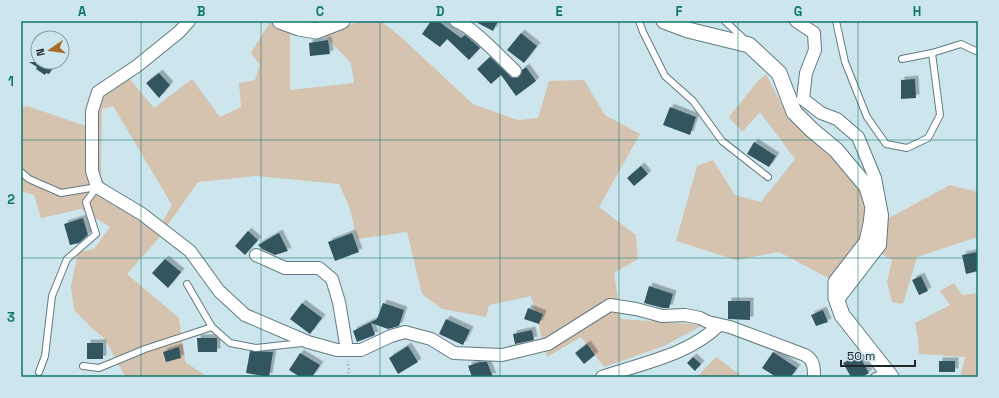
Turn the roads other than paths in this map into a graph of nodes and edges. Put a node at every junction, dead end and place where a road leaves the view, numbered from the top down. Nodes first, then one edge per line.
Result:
1 (189, 21) edge
2 (280, 21) edge
3 (342, 21) edge
4 (456, 21) edge
5 (639, 21) edge
6 (664, 21) edge
7 (725, 21) edge
8 (796, 21) edge
9 (836, 21) edge
10 (749, 45) junction
11 (978, 52) edge
12 (932, 54) junction
13 (902, 59) dead end
14 (515, 71) dead end
15 (21, 172) edge
16 (768, 177) dead end
17 (97, 187) junction
18 (256, 255) dead end
19 (188, 284) dead end
20 (836, 298) junction
21 (719, 325) junction
22 (212, 327) junction
23 (312, 343) junction
24 (347, 350) junction
25 (83, 366) dead end
26 (39, 372) dead end
27 (884, 375) edge
28 (602, 377) edge
29 (814, 377) edge

1 - 17 street
2 - 3 street
4 - 14 street
5 - 16 lane
6 - 10 street
7 - 10 lane
8 - 20 street
9 - 12 lane
10 - 20 street
11 - 12 lane
12 - 13 lane
15 - 17 lane
17 - 23 street
17 - 26 lane
18 - 24 street
19 - 22 lane
20 - 27 street
21 - 24 street
21 - 28 street
21 - 29 street
22 - 23 lane
22 - 25 lane
23 - 24 street

